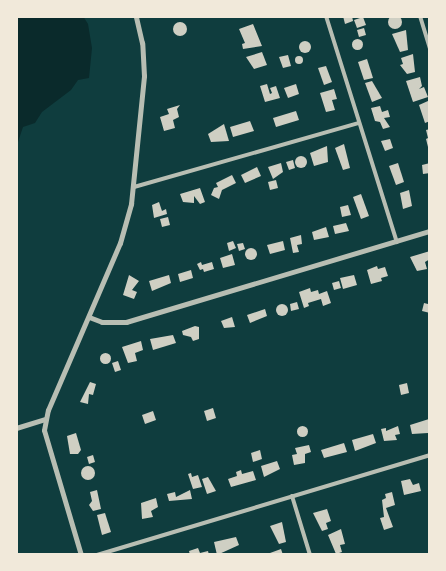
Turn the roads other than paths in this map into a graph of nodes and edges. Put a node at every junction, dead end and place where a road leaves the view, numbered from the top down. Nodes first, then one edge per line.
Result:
1 (136, 16) edge
2 (326, 16) edge
3 (420, 16) edge
4 (430, 48) edge
5 (359, 123) junction
6 (134, 187) junction
7 (430, 231) edge
8 (397, 242) junction
9 (90, 317) junction
10 (45, 419) junction
11 (16, 428) edge
12 (430, 455) edge
13 (292, 496) junction
14 (81, 555) edge
15 (97, 555) edge
16 (310, 555) edge

1 - 6 street
2 - 5 street
3 - 4 street
5 - 6 street
5 - 8 street
6 - 9 street
7 - 8 street
8 - 9 street
9 - 10 street
10 - 11 street
10 - 14 street
12 - 13 street
13 - 15 street
13 - 16 street

